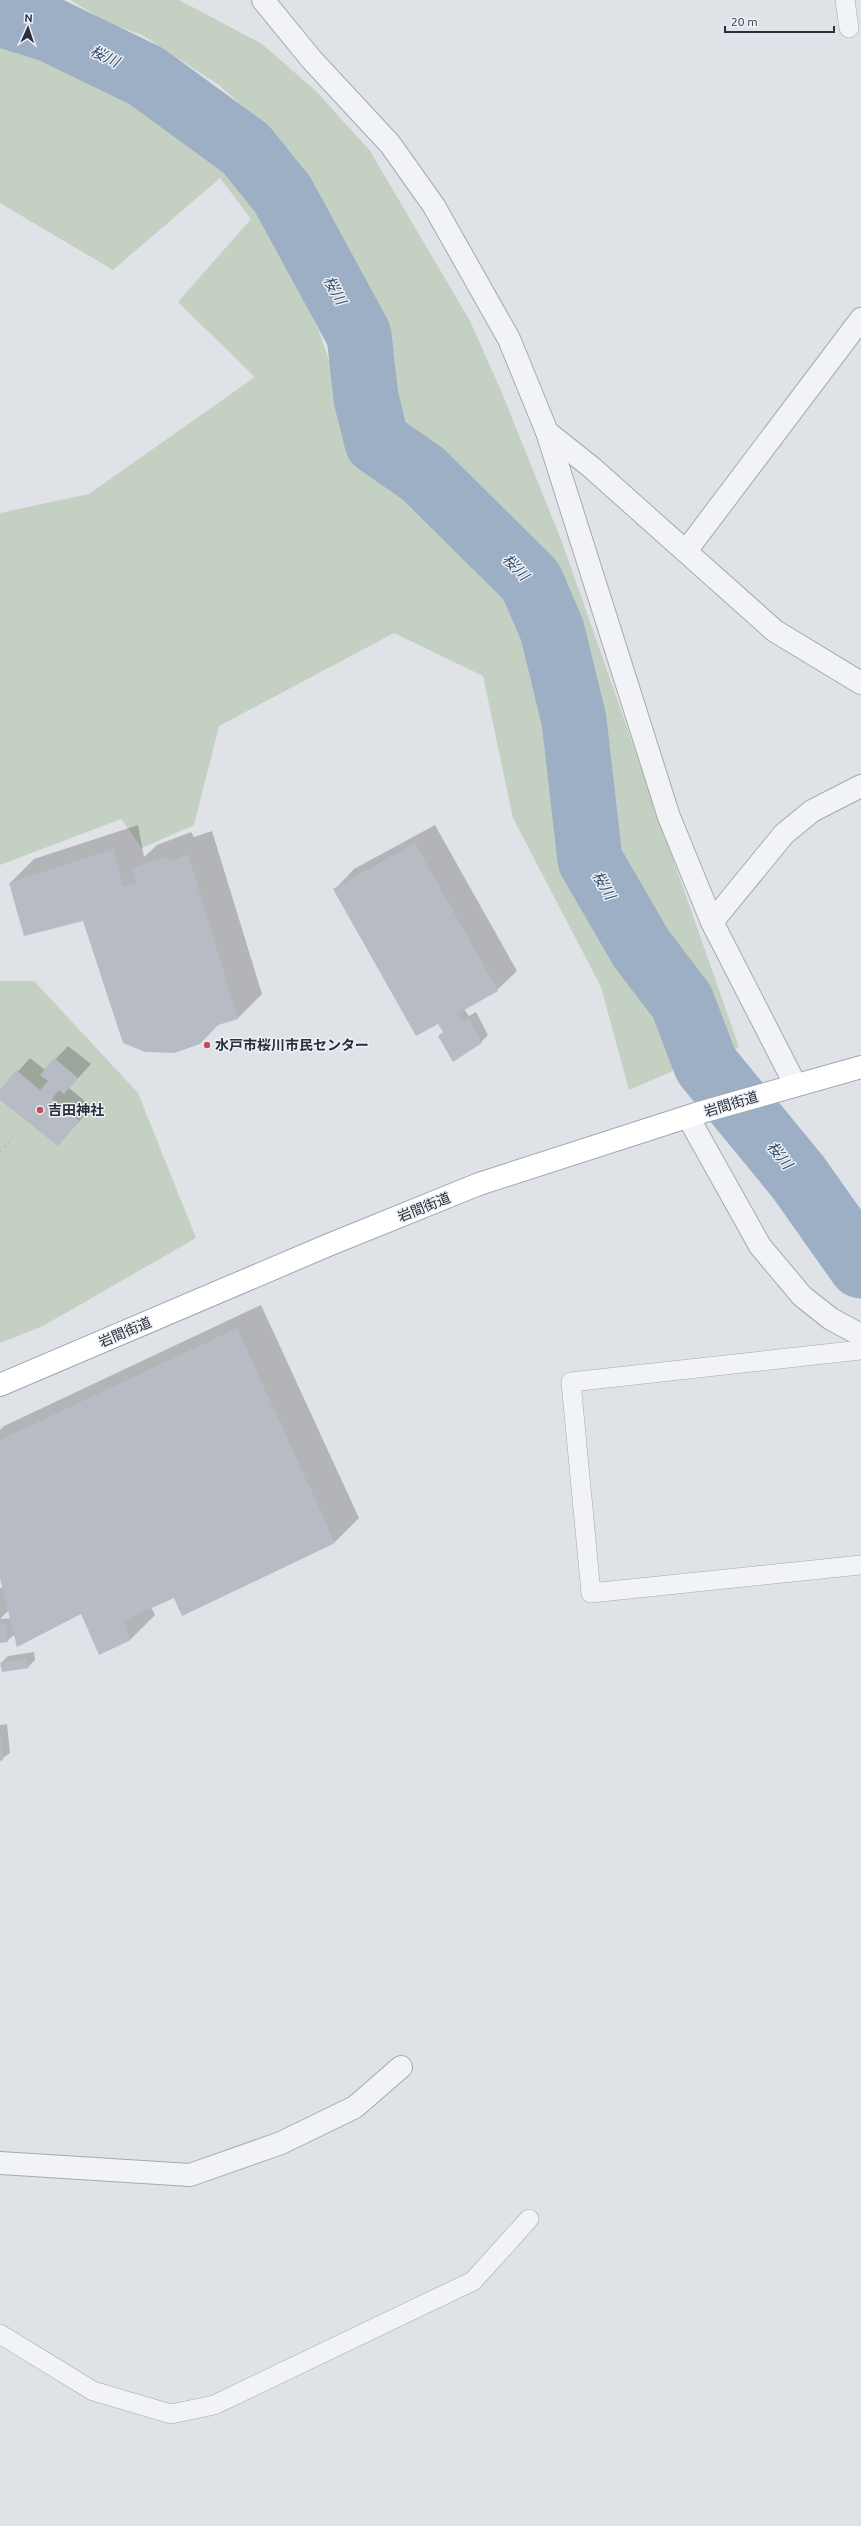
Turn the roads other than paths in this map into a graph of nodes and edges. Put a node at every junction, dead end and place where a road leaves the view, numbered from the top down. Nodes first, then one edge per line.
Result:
1 (263, 0) edge
2 (845, 0) edge
3 (849, 28) dead end
4 (861, 319) edge
5 (547, 432) junction
6 (686, 551) junction
7 (861, 683) edge
8 (861, 786) edge
9 (712, 922) junction
10 (861, 1067) edge
11 (794, 1084) junction
12 (695, 1115) junction
13 (861, 1335) edge
14 (861, 1350) edge
15 (0, 1385) edge
16 (861, 1565) edge
17 (401, 2067) dead end
18 (0, 2163) edge
19 (530, 2219) dead end
20 (0, 2334) edge

1 - 5 street
2 - 3 lane
4 - 6 street
5 - 6 street
5 - 9 street
6 - 7 street
8 - 9 street
9 - 11 street
10 - 11 main road, 岩間街道
11 - 12 main road, 岩間街道
12 - 13 street
12 - 15 main road, 岩間街道
14 - 16 lane
17 - 18 street
19 - 20 lane

